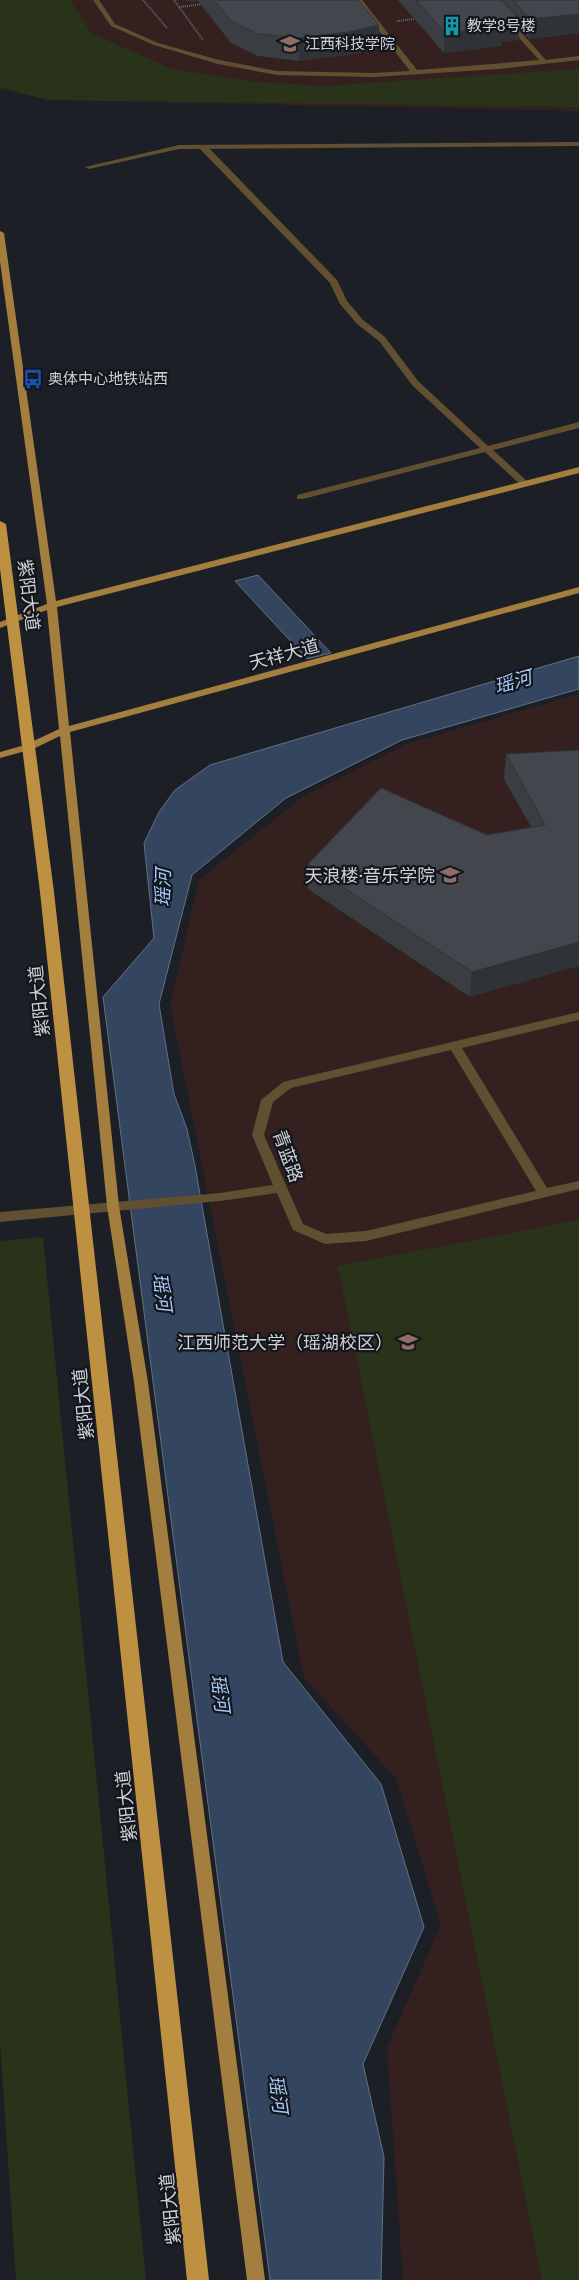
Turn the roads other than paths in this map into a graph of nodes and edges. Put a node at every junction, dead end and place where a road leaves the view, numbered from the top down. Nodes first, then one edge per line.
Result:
1 (96, 0) edge
2 (358, 0) edge
3 (488, 0) edge
4 (579, 58) edge
5 (543, 62) junction
6 (415, 72) junction
7 (579, 144) edge
8 (202, 147) junction
9 (89, 167) dead end
10 (0, 234) edge
11 (579, 425) edge
12 (487, 449) junction
13 (579, 470) edge
14 (525, 484) junction
15 (300, 496) dead end
16 (0, 524) edge
17 (579, 590) edge
18 (52, 605) junction
19 (6, 623) edge
20 (65, 730) junction
21 (28, 747) junction
22 (0, 755) edge
23 (579, 1016) edge
24 (455, 1046) junction
25 (579, 1185) edge
26 (281, 1188) junction
27 (544, 1193) junction
28 (113, 1206) junction
29 (82, 1209) junction
30 (0, 1216) edge
31 (198, 2280) edge
32 (256, 2280) edge

1 - 6 street
2 - 6 street
3 - 5 street
4 - 5 street
5 - 6 street
7 - 8 street
8 - 9 street
8 - 12 street
10 - 18 main road
11 - 12 street
12 - 14 street
12 - 15 street
13 - 14 main road
14 - 18 main road
16 - 19 highway, 紫阳大道
17 - 20 main road, 天祥大道
18 - 19 main road
18 - 20 main road
19 - 21 highway, 紫阳大道
20 - 21 main road, 天祥大道
20 - 28 main road
21 - 22 main road, 天祥大道
21 - 29 highway, 紫阳大道
23 - 24 street, 青蓝路
24 - 26 street, 青蓝路
24 - 27 street
25 - 27 street, 青蓝路
26 - 27 street, 青蓝路
26 - 28 street
28 - 29 street
28 - 32 main road
29 - 30 street
29 - 31 highway, 紫阳大道

